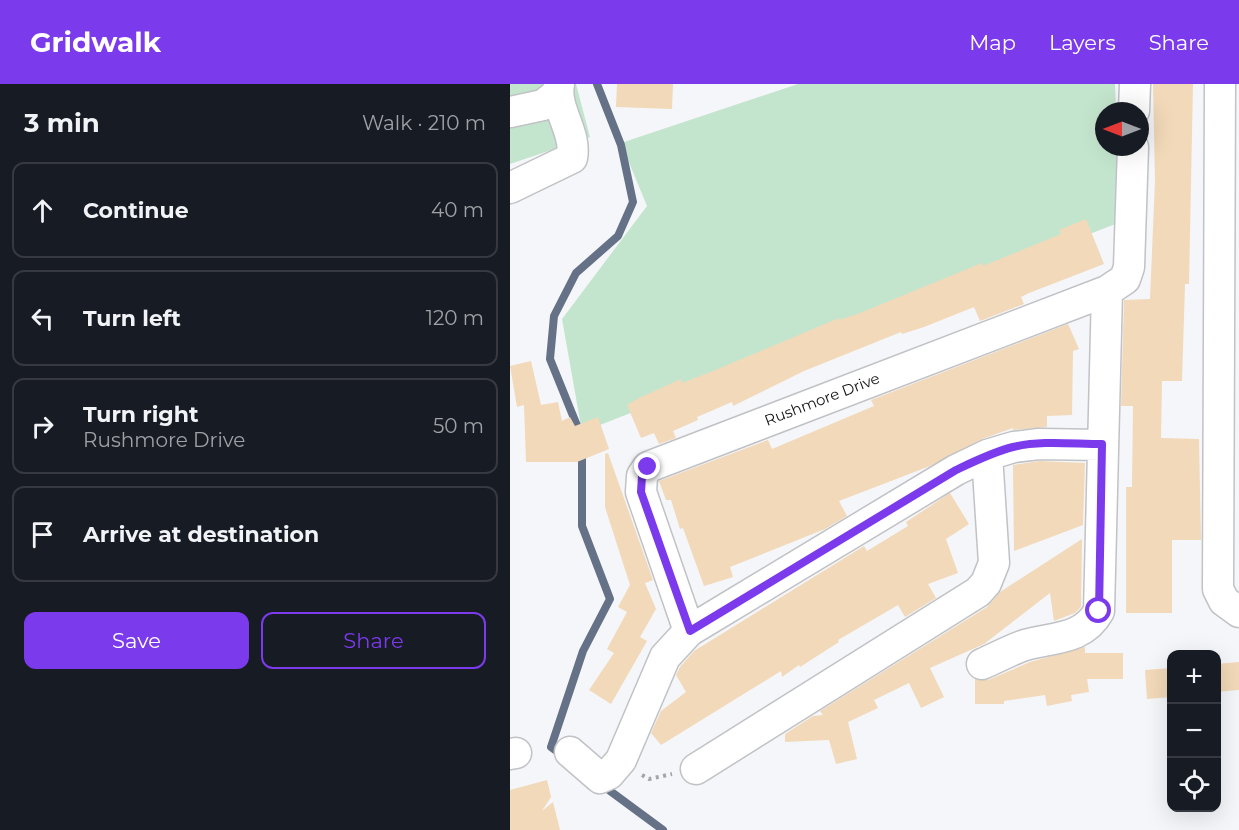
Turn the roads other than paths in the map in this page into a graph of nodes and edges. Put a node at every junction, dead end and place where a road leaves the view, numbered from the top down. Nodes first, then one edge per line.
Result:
1 (1135, 84) edge
2 (1220, 84) edge
3 (558, 89) edge
4 (1134, 102) edge
5 (510, 112) edge
6 (1133, 156) edge
7 (510, 188) edge
8 (1230, 196) edge
9 (1107, 291) junction
10 (1230, 331) edge
11 (1102, 444) junction
12 (987, 455) junction
13 (1239, 612) edge
14 (690, 631) junction
15 (982, 664) dead end
16 (570, 752) dead end
17 (696, 769) road end

1 - 4 street
2 - 8 street
3 - 5 street
3 - 7 street
6 - 9 street, Rushmore Drive
8 - 10 street
9 - 11 street
9 - 14 street, Rushmore Drive
10 - 13 street
11 - 12 street
11 - 15 street
12 - 14 street
12 - 17 street
14 - 16 street

